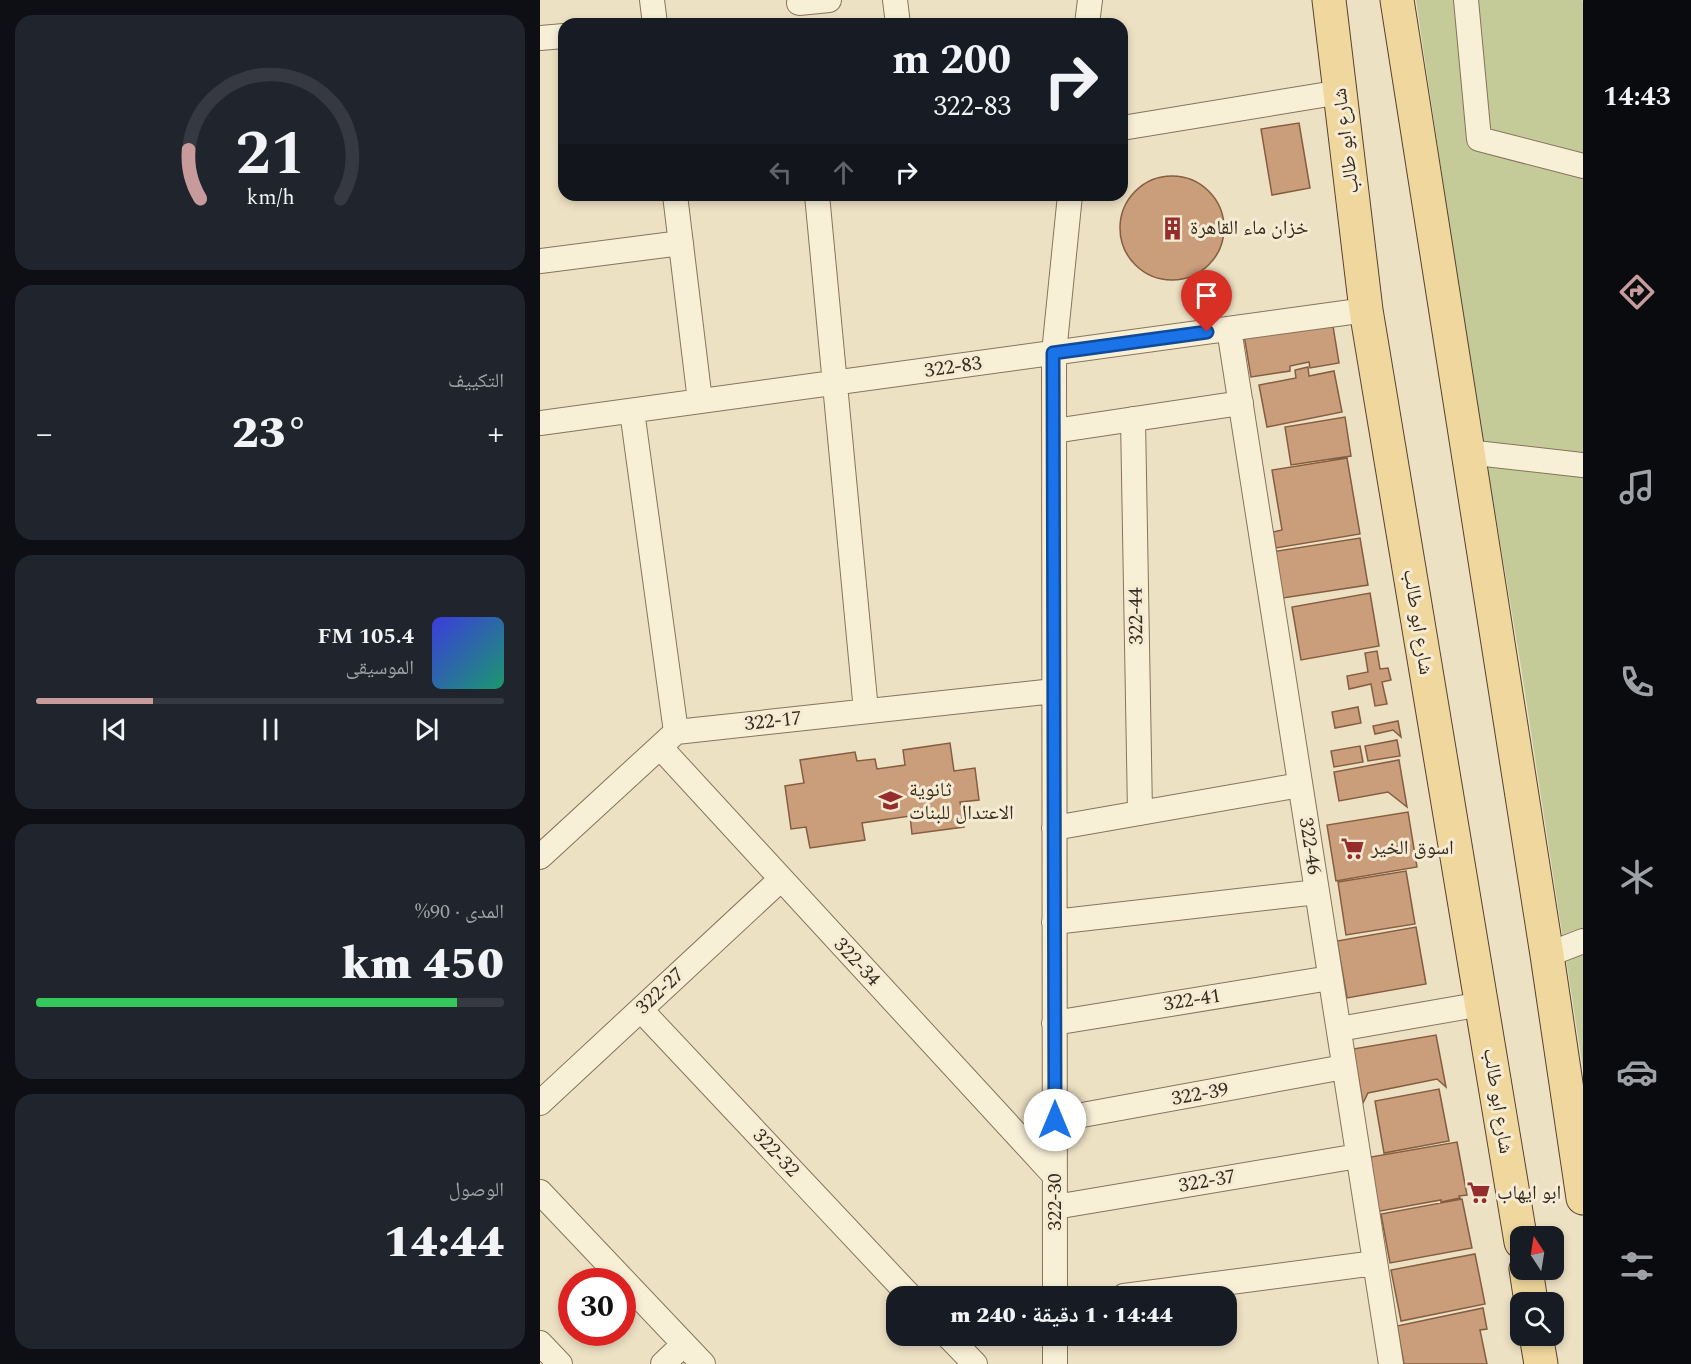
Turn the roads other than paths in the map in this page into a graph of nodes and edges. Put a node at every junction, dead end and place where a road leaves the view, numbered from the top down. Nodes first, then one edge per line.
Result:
1 (652, 0) edge
2 (829, 0) edge
3 (895, 0) edge
4 (1090, 0) edge
5 (1329, 0) edge
6 (1397, 0) edge
7 (1466, 0) edge
8 (800, 9) edge
9 (654, 18) edge
10 (897, 18) edge
11 (1088, 18) edge
12 (558, 36) edge
13 (540, 38) edge
14 (1341, 92) junction
15 (1128, 127) edge
16 (1583, 166) edge
17 (676, 201) edge
18 (818, 201) edge
19 (1069, 201) edge
20 (681, 243) junction
21 (540, 261) edge
22 (1366, 310) junction
23 (1229, 328) junction
24 (1053, 353) junction
25 (835, 383) junction
26 (700, 401) junction
27 (1241, 403) junction
28 (632, 411) junction
29 (1133, 419) junction
30 (540, 423) edge
31 (1054, 431) junction
32 (1467, 452) junction
33 (1583, 465) edge
34 (1054, 691) junction
35 (866, 711) junction
36 (668, 739) junction
37 (1300, 785) junction
38 (1140, 813) junction
39 (1054, 828) junction
40 (540, 857) edge
41 (780, 880) junction
42 (1317, 892) junction
43 (1054, 922) junction
44 (1583, 940) edge
45 (1547, 955) junction
46 (1330, 978) junction
47 (1482, 1004) junction
48 (641, 1010) junction
49 (1054, 1023) junction
50 (1338, 1029) junction
51 (1344, 1067) junction
52 (540, 1103) edge
53 (1055, 1120) junction
54 (1358, 1156) junction
55 (1055, 1176) junction
56 (540, 1192) edge
57 (1583, 1198) edge
58 (1055, 1207) junction
59 (1518, 1226) edge
60 (1376, 1263) junction
61 (901, 1286) edge
62 (1055, 1286) edge
63 (1200, 1286) edge
64 (540, 1343) edge
65 (684, 1344) junction
66 (958, 1346) edge
67 (1055, 1346) edge
68 (1538, 1346) edge
69 (560, 1364) edge
70 (663, 1364) edge
71 (703, 1364) edge
72 (975, 1364) edge
73 (1055, 1364) edge
74 (1389, 1364) edge
75 (1541, 1364) edge

1 - 9 street
2 - 8 street
3 - 10 street
4 - 11 street
5 - 14 main road, شارع ابو طالب
6 - 32 main road
7 - 16 street
12 - 13 street
14 - 15 street
14 - 22 main road, شارع ابو طالب
17 - 20 street
18 - 25 street
19 - 24 street, 322-30
20 - 21 street
20 - 26 street
22 - 23 street, 322-83
22 - 47 main road, شارع ابو طالب
23 - 24 street, 322-83
23 - 27 street, 322-46
24 - 25 street, 322-83
24 - 31 street, 322-30
25 - 26 street, 322-83
25 - 35 street
26 - 28 street, 322-83
27 - 29 street
27 - 37 street, 322-46
28 - 30 street, 322-83
28 - 36 street
29 - 31 street
29 - 38 street, 322-44
31 - 34 street, 322-30
32 - 33 street
32 - 45 main road
34 - 35 street, 322-17
34 - 39 street, 322-30
35 - 36 street, 322-17
36 - 40 street
36 - 41 street, 322-34
37 - 38 street
37 - 42 street, 322-46
38 - 39 street
39 - 43 street, 322-30
41 - 48 street, 322-27
41 - 55 street, 322-34
42 - 43 street
42 - 46 street, 322-46
43 - 49 street, 322-30
44 - 45 street
45 - 57 main road
46 - 49 street, 322-41
46 - 50 street, 322-46
47 - 50 street
47 - 59 main road, شارع ابو طالب
48 - 52 street, 322-27
48 - 61 street, 322-32
49 - 53 street, 322-30
50 - 51 street, 322-46
51 - 53 street, 322-39
51 - 54 street, 322-46
53 - 55 street, 322-30
54 - 58 street, 322-37
54 - 60 street, 322-46
55 - 58 street, 322-30
56 - 65 street
58 - 62 street, 322-30
60 - 63 street
60 - 74 street, 322-46
64 - 69 street
65 - 70 street
65 - 71 street
66 - 72 street
67 - 73 street
68 - 75 main road

